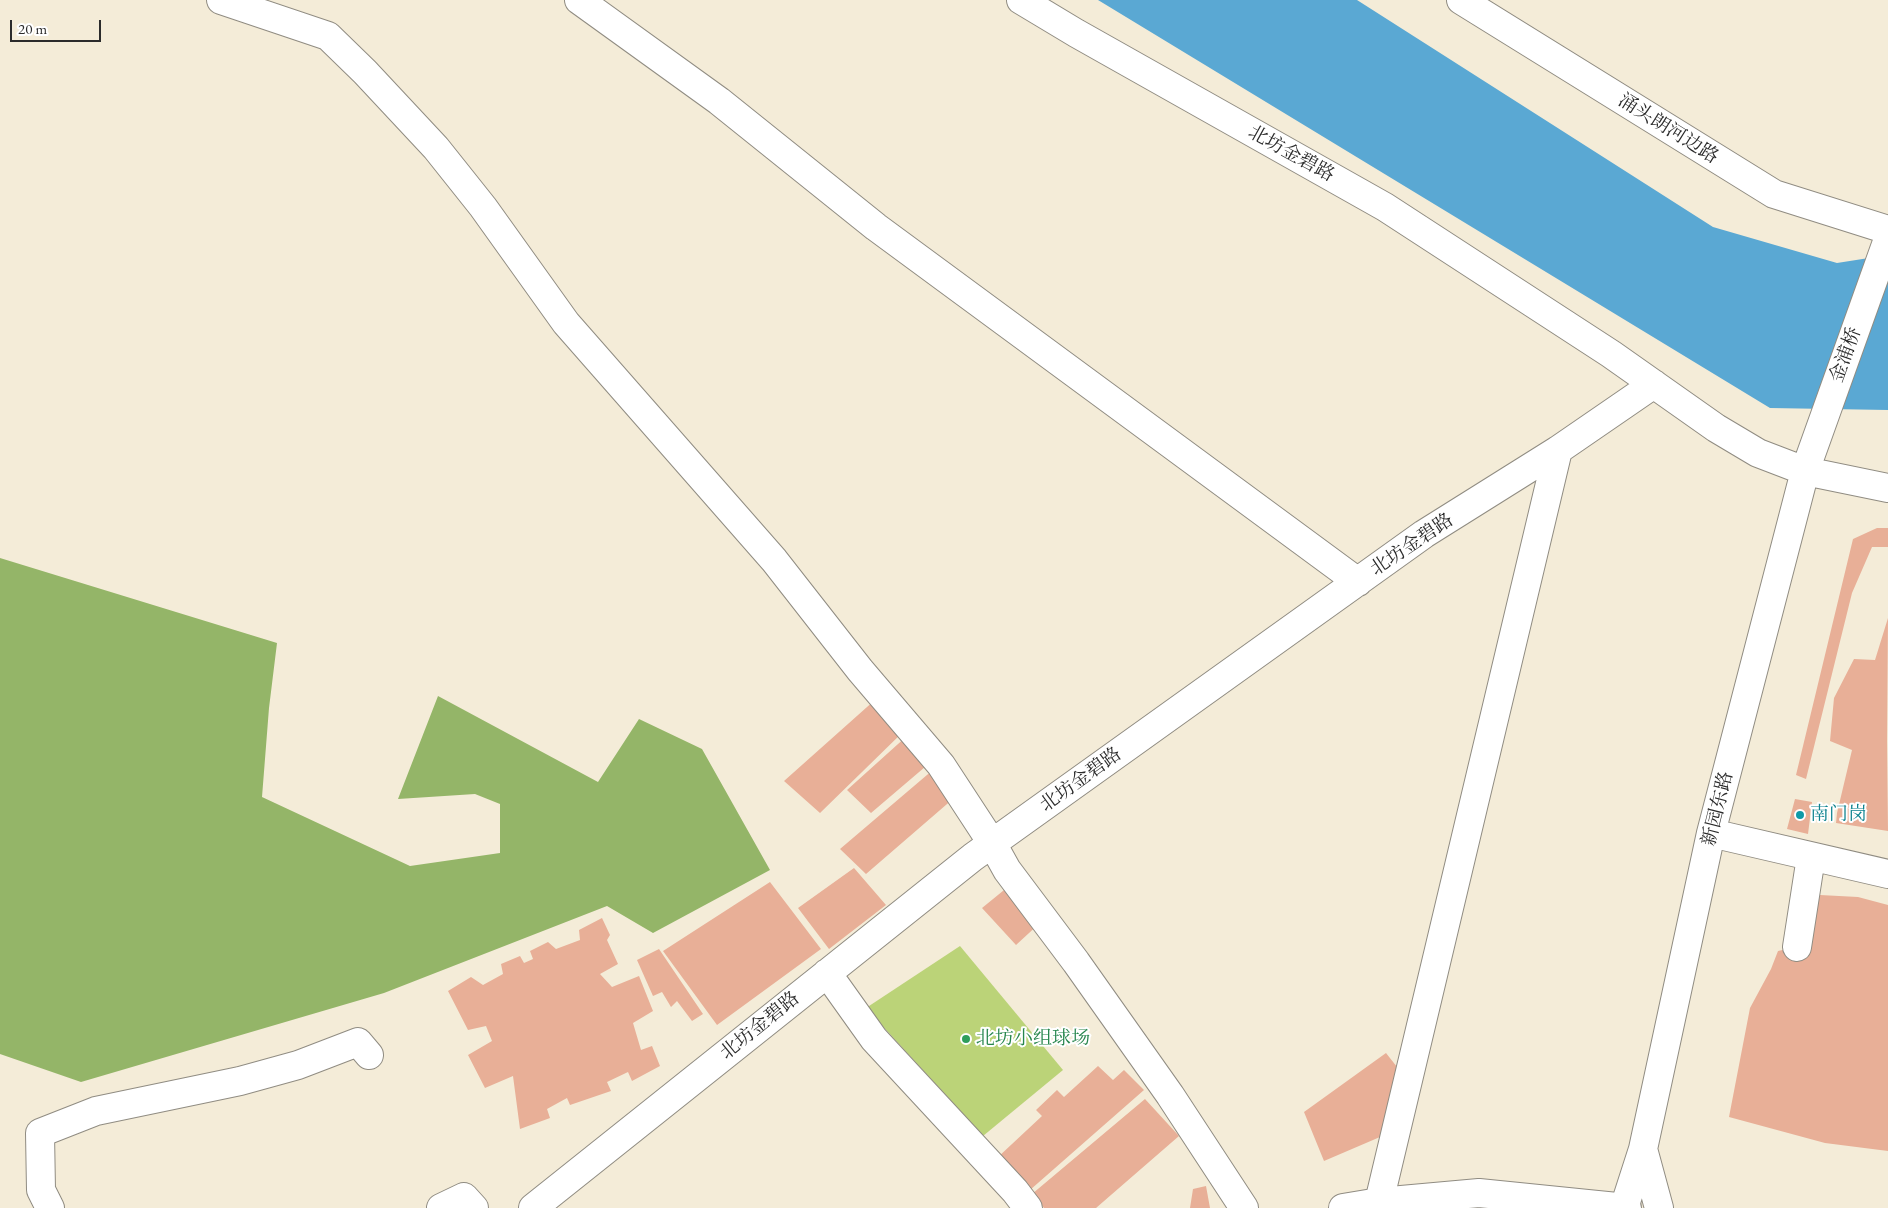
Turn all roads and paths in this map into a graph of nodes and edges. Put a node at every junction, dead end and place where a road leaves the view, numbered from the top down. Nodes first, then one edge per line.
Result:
1 (220, 0) edge
2 (579, 0) edge
3 (1021, 0) edge
4 (1461, 0) edge
5 (1888, 230) edge
6 (1888, 238) edge
7 (1654, 384) junction
8 (1558, 450) junction
9 (1804, 471) junction
10 (1888, 488) edge
11 (1358, 582) junction
12 (1711, 833) junction
13 (992, 843) junction
14 (1811, 857) junction
15 (1888, 874) edge
16 (1797, 947) dead end
17 (827, 973) junction
18 (369, 1055) dead end
19 (1643, 1149) junction
20 (1379, 1202) junction
21 (50, 1208) edge
22 (441, 1208) edge
23 (474, 1208) edge
24 (533, 1208) edge
25 (1028, 1208) edge
26 (1244, 1208) edge
27 (1343, 1208) edge
28 (1625, 1208) edge
29 (1659, 1208) edge

1 - 13 street
2 - 11 street
3 - 7 street, 北坊金碧路
4 - 5 street, 涌头朗河边路
6 - 9 street, 金浦桥
7 - 8 street, 北坊金碧路
7 - 9 street, 北坊金碧路
8 - 11 street, 北坊金碧路
8 - 20 street
9 - 10 street, 北坊金碧路
9 - 12 street, 新园东路
11 - 13 street, 北坊金碧路
12 - 14 street
12 - 19 street, 新园东路
13 - 17 street, 北坊金碧路
13 - 26 street
14 - 15 street
14 - 16 street
17 - 24 street, 北坊金碧路
17 - 25 street
18 - 21 street
19 - 28 street, 新园东路
19 - 29 street, 新园东路
20 - 27 street
20 - 28 street
22 - 23 street

